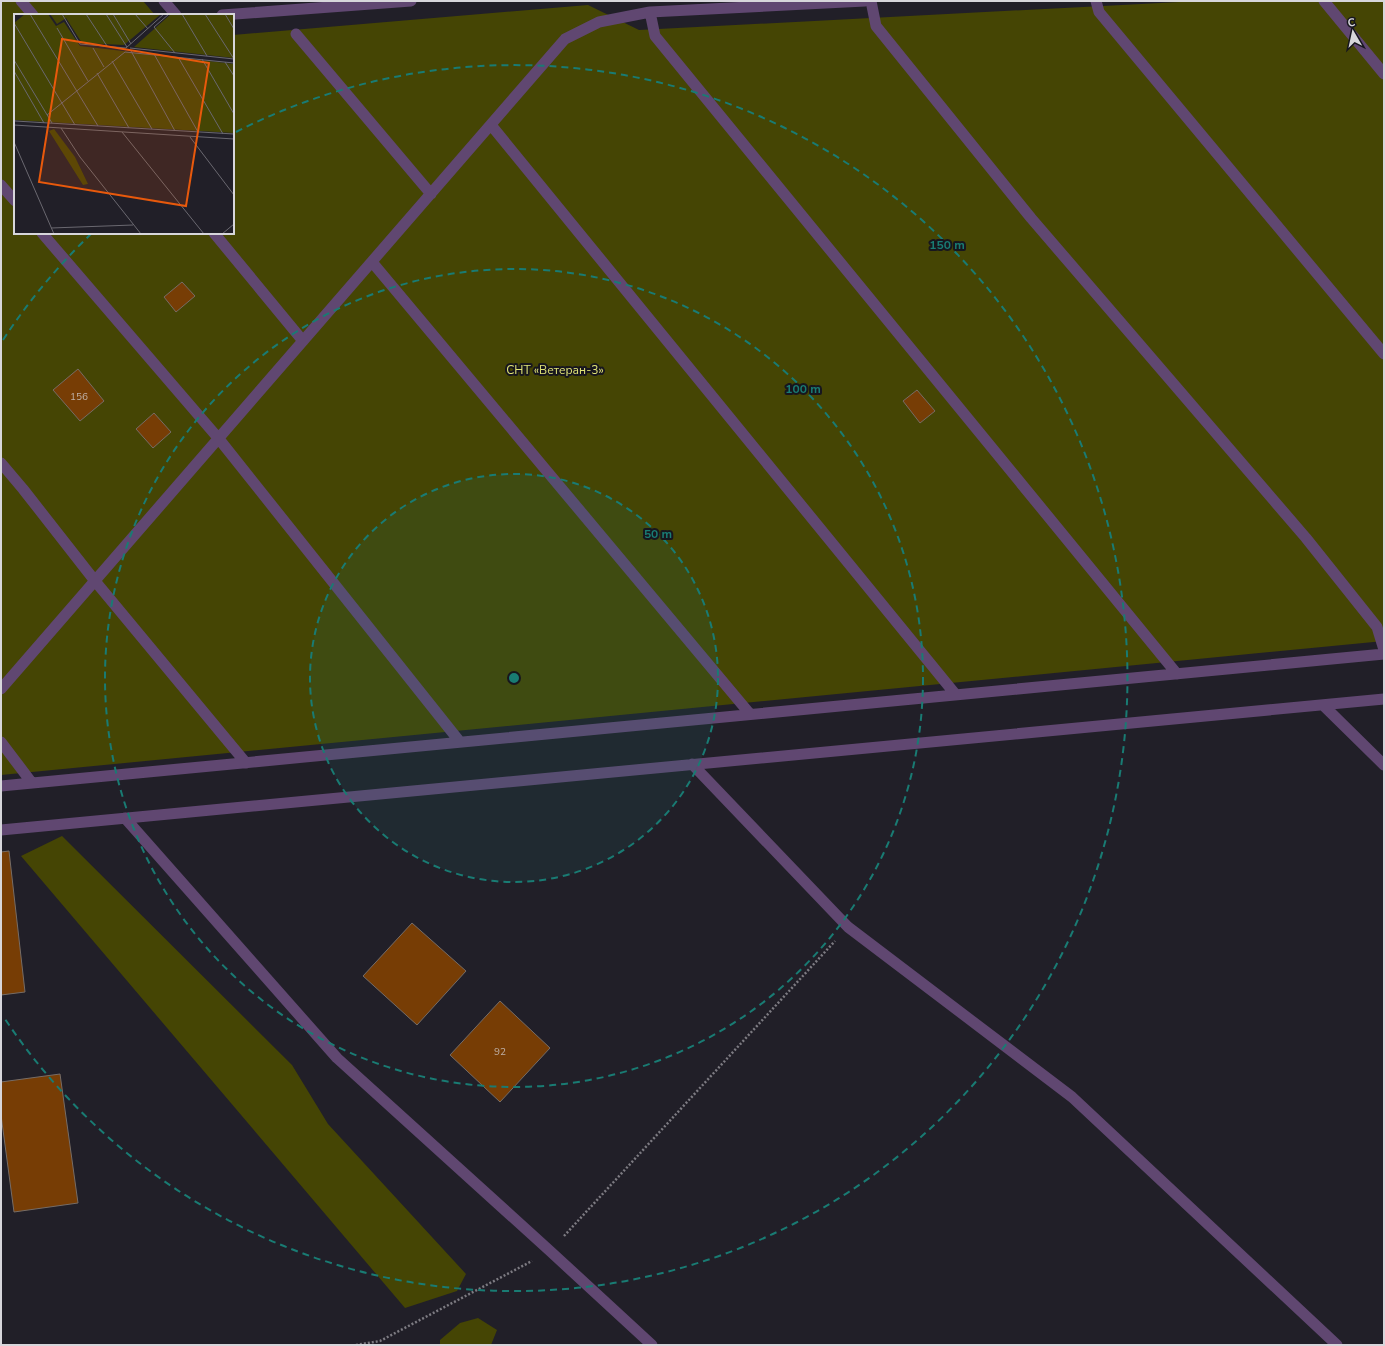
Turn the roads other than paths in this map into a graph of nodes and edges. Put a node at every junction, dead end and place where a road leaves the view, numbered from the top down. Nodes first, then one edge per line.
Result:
1 (21, 1) edge
2 (164, 1) edge
3 (410, 1) edge
4 (865, 1) edge
5 (871, 1) edge
6 (1096, 1) edge
7 (1324, 1) edge
8 (650, 12) junction
9 (32, 14) edge
10 (175, 14) edge
11 (234, 14) edge
12 (296, 34) dead end
13 (1384, 74) edge
14 (491, 125) junction
15 (1, 185) edge
16 (431, 194) junction
17 (14, 200) edge
18 (43, 234) edge
19 (215, 234) edge
20 (372, 262) junction
21 (303, 341) junction
22 (1384, 354) edge
23 (219, 439) junction
24 (1, 463) edge
25 (95, 582) junction
26 (1384, 650) edge
27 (1384, 654) edge
28 (1177, 674) junction
29 (1, 689) edge
30 (956, 695) junction
31 (1384, 699) edge
32 (1323, 705) junction
33 (750, 714) junction
34 (1, 742) edge
35 (460, 742) junction
36 (246, 763) junction
37 (692, 764) junction
38 (1384, 765) edge
39 (32, 783) junction
40 (1, 786) edge
41 (125, 818) junction
42 (1, 830) edge
43 (652, 1345) edge
44 (1337, 1345) edge

1 - 9 lane
2 - 10 lane
3 - 11 lane
4 - 8 lane
5 - 26 lane
6 - 22 lane
7 - 13 lane
8 - 14 lane
8 - 28 lane
12 - 16 lane
14 - 16 lane
14 - 30 lane
15 - 17 lane
16 - 20 lane
18 - 23 lane
19 - 21 lane
20 - 21 lane
20 - 33 lane
21 - 23 lane
23 - 25 lane
23 - 35 lane
24 - 25 lane
25 - 29 lane
25 - 36 lane
27 - 28 lane
28 - 30 lane
30 - 33 lane
31 - 32 lane
32 - 37 lane
32 - 38 lane
33 - 35 lane
34 - 39 lane
35 - 36 lane
36 - 39 lane
37 - 41 lane
37 - 44 lane
39 - 40 lane
41 - 42 lane
41 - 43 lane

